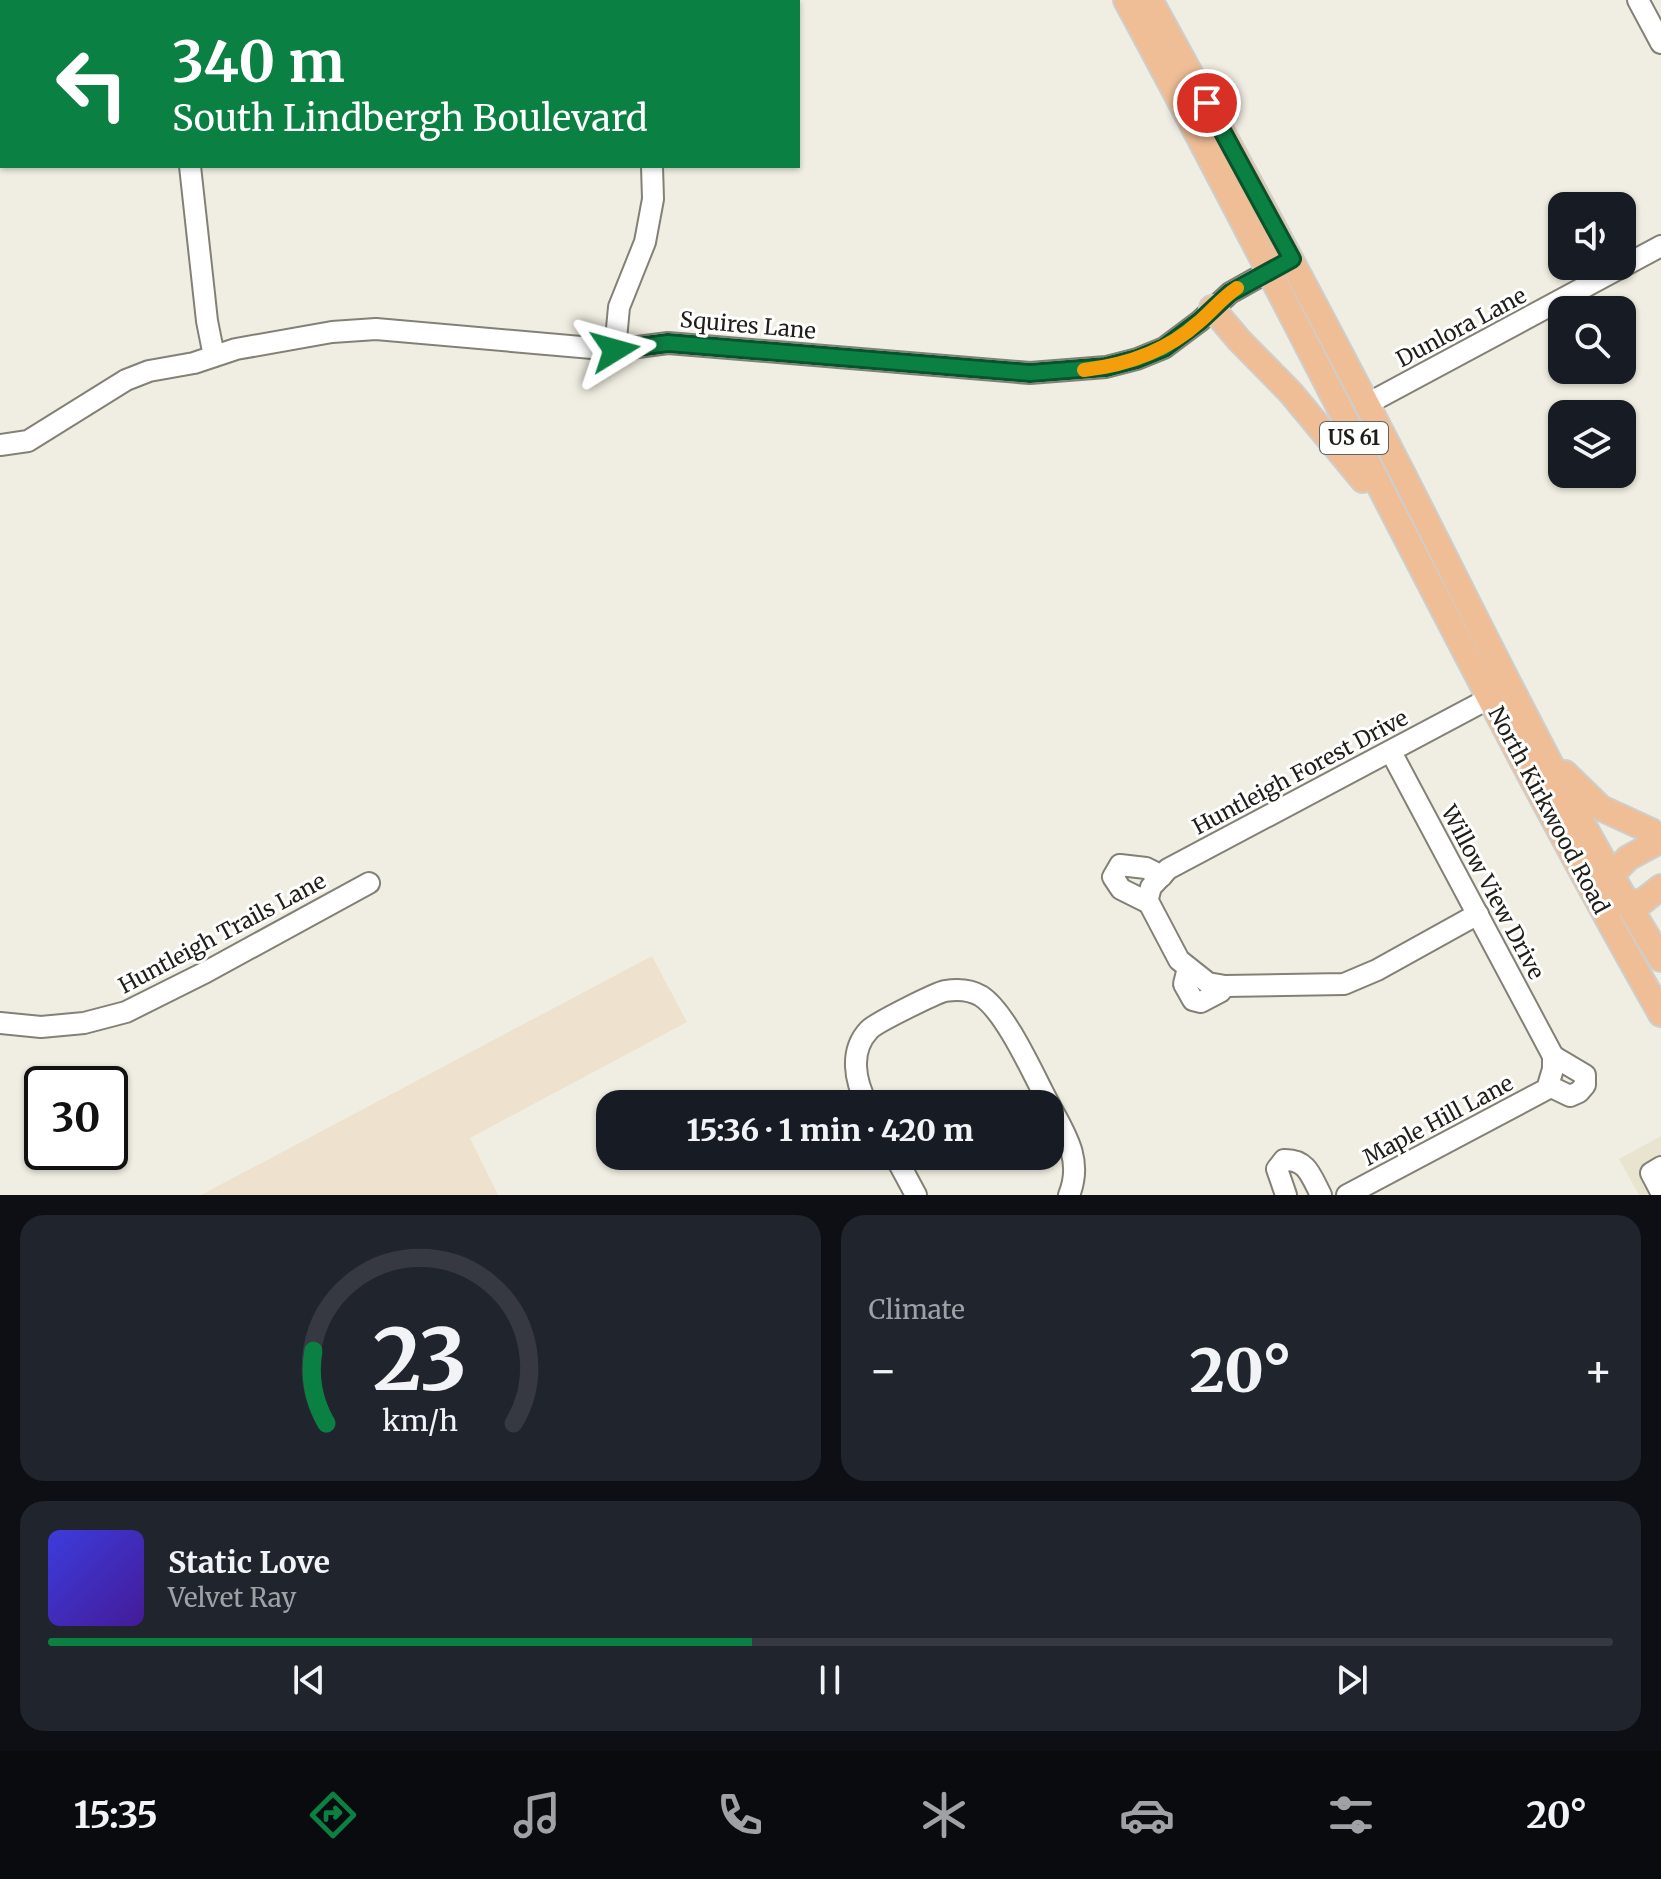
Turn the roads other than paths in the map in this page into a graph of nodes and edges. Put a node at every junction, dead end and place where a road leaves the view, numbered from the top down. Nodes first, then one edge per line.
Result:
1 (1126, 0) edge
2 (1150, 0) edge
3 (1638, 0) edge
4 (1661, 43) edge
5 (190, 168) edge
6 (652, 168) edge
7 (1661, 246) edge
8 (1292, 259) junction
9 (1268, 271) junction
10 (1212, 308) junction
11 (615, 350) junction
12 (214, 356) junction
13 (1367, 404) junction
14 (0, 445) edge
15 (1400, 527) junction
16 (1488, 699) junction
17 (1391, 752) junction
18 (1546, 752) junction
19 (1661, 840) edge
20 (1611, 874) junction
21 (1162, 876) junction
22 (369, 883) dead end
23 (1661, 887) edge
24 (1594, 896) junction
25 (1147, 902) junction
26 (1628, 904) junction
27 (1478, 914) junction
28 (1661, 959) edge
29 (1661, 1014) edge
30 (0, 1023) edge
31 (1553, 1056) junction
32 (1549, 1086) junction
33 (860, 1090) edge
34 (1042, 1090) edge
35 (1064, 1131) edge
36 (1661, 1167) edge
37 (903, 1170) edge
38 (1661, 1192) edge
39 (916, 1195) edge
40 (1069, 1195) edge
41 (1286, 1195) edge
42 (1321, 1195) edge
43 (1347, 1195) edge

1 - 9 main road, US 61
2 - 8 main road, US 61
3 - 4 street
5 - 12 street
6 - 11 street
7 - 13 street, Dunlora Lane
8 - 9 street, Squires Lane
8 - 13 main road, US 61
9 - 10 street, Squires Lane
9 - 15 main road, US 61
10 - 11 street, Squires Lane
10 - 15 main road
11 - 12 street, Squires Lane
12 - 14 street, Squires Lane
13 - 18 main road, North Kirkwood Road / US 61
15 - 16 main road, North Kirkwood Road / US 61
16 - 17 street, Huntleigh Forest Drive
16 - 24 main road, North Kirkwood Road / US 61
17 - 21 street, Huntleigh Forest Drive
17 - 27 street, Willow View Drive
18 - 19 main road
18 - 20 main road, North Kirkwood Road / US 61
19 - 20 main road
20 - 24 main road
20 - 26 main road, North Kirkwood Road / US 61
21 - 25 street, Huntleigh Forest Drive
21 - 25 street
22 - 30 street, Huntleigh Trails Lane
23 - 26 main road
24 - 26 main road
24 - 29 main road, North Kirkwood Road / US 61
25 - 27 street
26 - 28 main road, North Kirkwood Road / US 61
27 - 31 street, Willow View Drive
31 - 32 street, Maple Hill Lane
31 - 32 street, Maple Hill Lane
32 - 43 street, Maple Hill Lane
33 - 34 street
35 - 40 street
36 - 38 street
37 - 39 street
41 - 42 street

